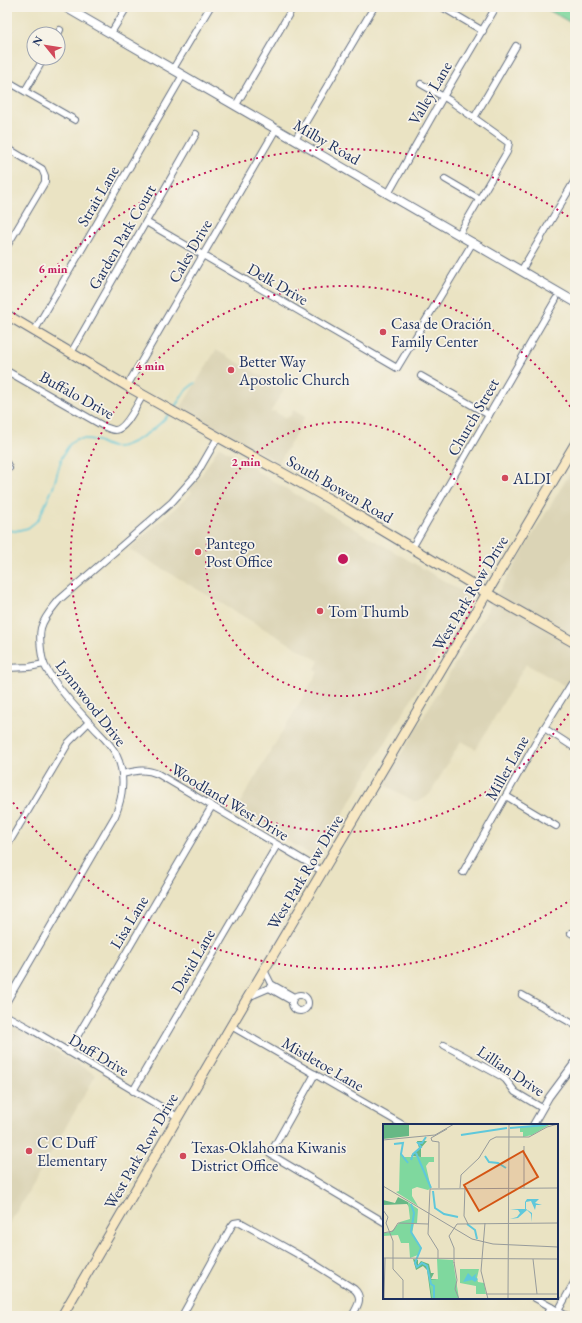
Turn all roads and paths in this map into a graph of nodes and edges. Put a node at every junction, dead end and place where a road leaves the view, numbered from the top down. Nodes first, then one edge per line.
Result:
1 (66, 7) edge
2 (127, 7) edge
3 (210, 7) edge
4 (294, 7) edge
5 (374, 7) edge
6 (442, 7) edge
7 (496, 7) edge
8 (482, 30) junction
9 (111, 33) junction
10 (516, 46) dead end
11 (39, 66) edge
12 (173, 69) junction
13 (183, 75) junction
14 (7, 80) edge
15 (421, 84) dead end
16 (25, 91) junction
17 (443, 97) junction
18 (236, 105) junction
19 (474, 118) junction
20 (75, 120) dead end
21 (276, 129) junction
22 (196, 134) dead end
23 (295, 140) junction
24 (7, 148) edge
25 (445, 179) dead end
26 (575, 180) edge
27 (388, 194) junction
28 (479, 199) junction
29 (146, 222) junction
30 (459, 234) junction
31 (473, 242) junction
32 (7, 246) edge
33 (203, 254) junction
34 (521, 270) junction
35 (556, 299) dead end
36 (575, 302) edge
37 (7, 315) edge
38 (35, 330) junction
39 (71, 353) junction
40 (7, 371) edge
41 (421, 376) dead end
42 (127, 386) junction
43 (142, 395) junction
44 (489, 415) junction
45 (218, 437) junction
46 (575, 444) edge
47 (412, 548) junction
48 (487, 594) junction
49 (575, 643) edge
50 (44, 664) junction
51 (7, 668) edge
52 (575, 678) edge
53 (89, 722) junction
54 (544, 728) junction
55 (575, 748) edge
56 (122, 774) junction
57 (506, 796) junction
58 (212, 806) junction
59 (556, 826) dead end
60 (277, 845) junction
61 (7, 846) edge
62 (322, 871) junction
63 (463, 872) dead end
64 (264, 970) junction
65 (270, 986) junction
66 (522, 995) dead end
67 (248, 996) junction
68 (293, 999) dead end
69 (7, 1001) edge
70 (7, 1016) edge
71 (575, 1025) edge
72 (231, 1026) junction
73 (444, 1045) dead end
74 (68, 1052) junction
75 (575, 1062) edge
76 (315, 1074) junction
77 (133, 1090) junction
78 (542, 1108) junction
79 (178, 1117) junction
80 (400, 1124) edge
81 (534, 1124) edge
82 (383, 1221) edge
83 (575, 1281) edge
84 (537, 1299) edge
85 (551, 1308) junction
86 (558, 1311) junction
87 (62, 1316) edge
88 (182, 1316) edge
89 (352, 1316) edge
90 (546, 1316) edge
91 (567, 1316) edge

1 - 9 street, Milby Road
2 - 9 street
3 - 12 street
4 - 18 street
5 - 23 street
6 - 8 street
7 - 8 street, Valley Lane
8 - 17 street, Valley Lane
9 - 12 street, Milby Road
10 - 19 street
11 - 16 street
12 - 13 street, Milby Road
13 - 18 street, Milby Road
13 - 38 street, Strait Lane
14 - 16 street
15 - 17 street
16 - 20 street
17 - 19 street
17 - 27 street, Valley Lane
18 - 21 street, Milby Road
19 - 28 street
21 - 23 street, Milby Road
21 - 33 street, Cales Drive
22 - 29 street, Garden Park Court
23 - 27 street, Milby Road
24 - 32 street
25 - 28 street
26 - 34 street
27 - 30 street, Milby Road
28 - 30 street
29 - 33 street, Delk Drive
29 - 39 street, Garden Park Court
30 - 31 street, Milby Road
31 - 33 street, Delk Drive
31 - 34 street, Milby Road
33 - 42 street, Cales Drive
34 - 36 street, Milby Road
35 - 44 street, Church Street
37 - 38 main road, South Bowen Road
38 - 39 main road, South Bowen Road
39 - 42 main road, South Bowen Road
40 - 43 street, Buffalo Drive
41 - 44 street
42 - 43 main road, South Bowen Road
43 - 45 main road, South Bowen Road
44 - 47 street, Church Street
45 - 47 main road, South Bowen Road
45 - 50 street, Lynnwood Drive
46 - 48 main road, West Park Row Drive
47 - 48 main road, South Bowen Road
48 - 49 main road, South Bowen Road
48 - 62 main road, West Park Row Drive
50 - 51 street
50 - 53 street, Lynnwood Drive
52 - 54 street, Miller Lane
53 - 56 street, Lynnwood Drive
53 - 61 street
54 - 55 street
54 - 57 street, Miller Lane
56 - 58 street, Woodland West Drive
56 - 69 street, Lynnwood Drive
57 - 59 street
57 - 63 street, Miller Lane
58 - 60 street, Woodland West Drive
58 - 74 street, Lisa Lane
60 - 62 street, Woodland West Drive
60 - 77 street, David Lane
62 - 64 main road, West Park Row Drive
64 - 65 street
64 - 67 main road, West Park Row Drive
65 - 67 street
65 - 68 street
66 - 71 street
67 - 72 main road, West Park Row Drive
70 - 74 street, Duff Drive
72 - 76 street, Mistletoe Lane
72 - 79 main road, West Park Row Drive
73 - 78 street, Lillian Drive
74 - 77 street, Duff Drive
75 - 78 street
76 - 80 street, Mistletoe Lane
76 - 82 street
77 - 79 street, Duff Drive
78 - 81 street
79 - 87 main road, West Park Row Drive
83 - 86 street
84 - 85 street
85 - 86 street
85 - 90 street
86 - 91 street
88 - 89 street

